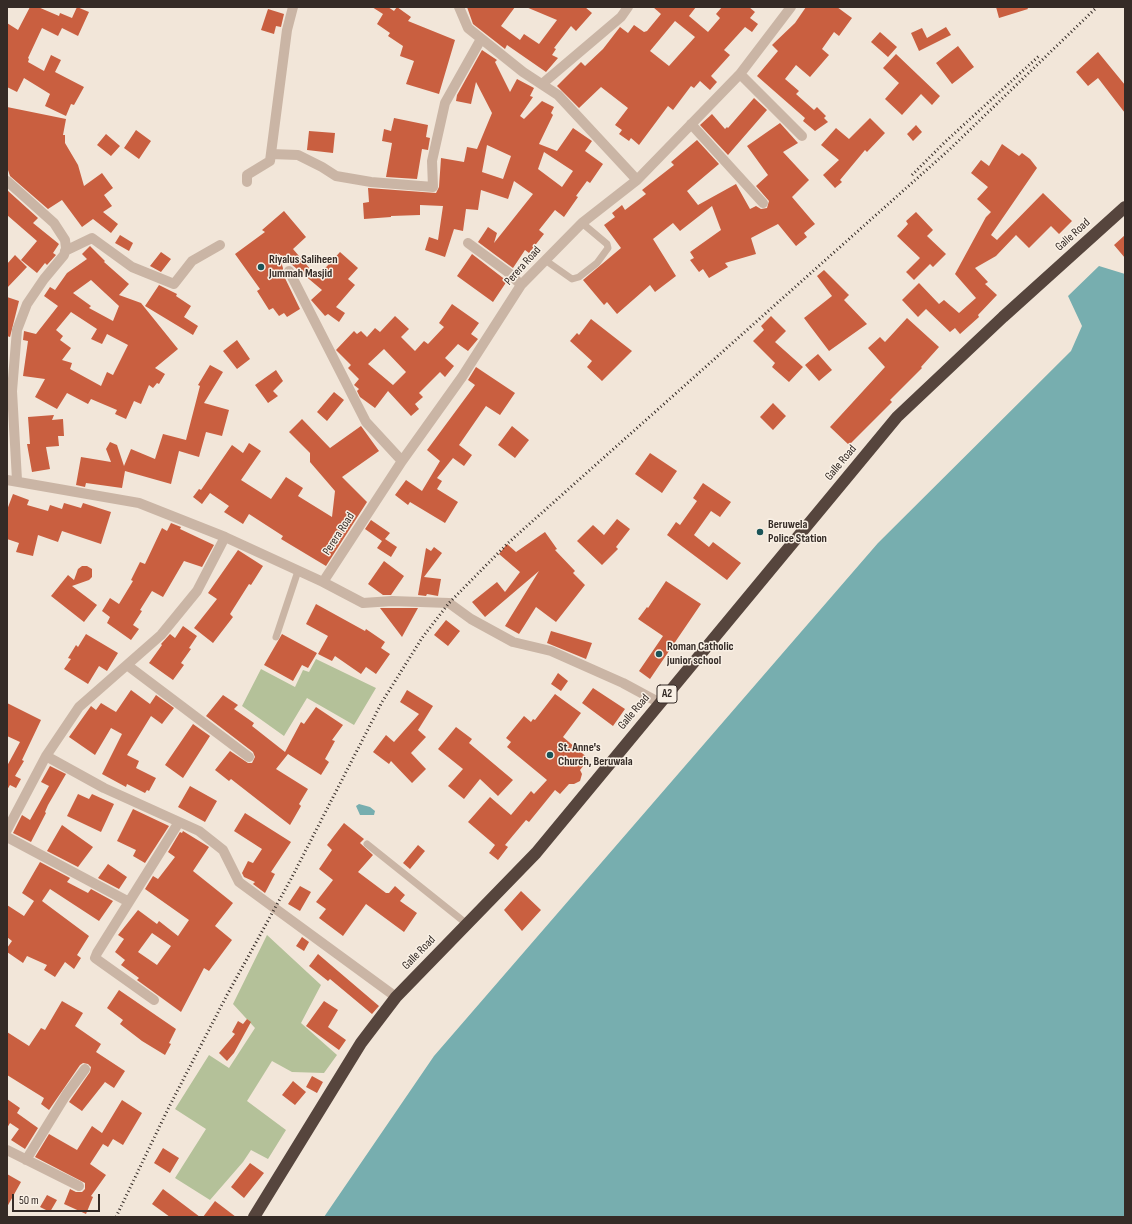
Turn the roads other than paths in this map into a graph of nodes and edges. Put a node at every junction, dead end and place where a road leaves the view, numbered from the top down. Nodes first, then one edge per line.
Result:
1 (293, 7) edge
2 (460, 7) edge
3 (628, 7) edge
4 (791, 7) edge
5 (481, 39) junction
6 (740, 74) junction
7 (542, 84) junction
8 (691, 124) junction
9 (802, 136) dead end
10 (271, 154) junction
11 (637, 180) junction
12 (7, 181) edge
13 (247, 182) dead end
14 (763, 203) dead end
15 (1125, 207) edge
16 (582, 223) junction
17 (468, 243) dead end
18 (220, 245) dead end
19 (65, 251) junction
20 (545, 260) junction
21 (289, 271) dead end
22 (521, 285) junction
23 (402, 461) junction
24 (12, 480) edge
25 (225, 537) junction
26 (298, 571) junction
27 (322, 582) junction
28 (276, 637) dead end
29 (127, 666) junction
30 (660, 703) junction
31 (46, 756) junction
32 (248, 757) dead end
33 (179, 822) junction
34 (7, 830) edge
35 (7, 837) edge
36 (367, 844) dead end
37 (129, 902) junction
38 (467, 924) junction
39 (396, 997) junction
40 (154, 1000) dead end
41 (85, 1069) dead end
42 (7, 1150) edge
43 (26, 1160) junction
44 (78, 1186) dead end
45 (254, 1217) edge

1 - 10 street
2 - 5 street
3 - 7 street
4 - 6 street, Perera Road
5 - 7 street
5 - 10 street
6 - 8 street, Perera Road
6 - 9 street
7 - 11 street
8 - 11 street, Perera Road
8 - 14 street
10 - 13 street
11 - 16 street, Perera Road
12 - 19 street
15 - 30 highway, Galle Road / A2
16 - 20 street, Perera Road
16 - 20 lane
17 - 22 street
18 - 19 street
19 - 24 street
20 - 22 street, Perera Road
21 - 23 street
22 - 23 street, Perera Road
23 - 27 street, Perera Road
24 - 25 street
25 - 26 street
25 - 29 street
26 - 27 street
26 - 28 lane
27 - 30 street
29 - 31 street
29 - 32 street
30 - 38 highway, Galle Road / A2
31 - 33 street
31 - 34 street
33 - 37 street
33 - 39 street
35 - 37 street
36 - 38 lane
37 - 40 street
38 - 39 highway, Galle Road / A2
39 - 45 highway, Galle Road / A2
41 - 43 street
42 - 43 street
43 - 44 street

